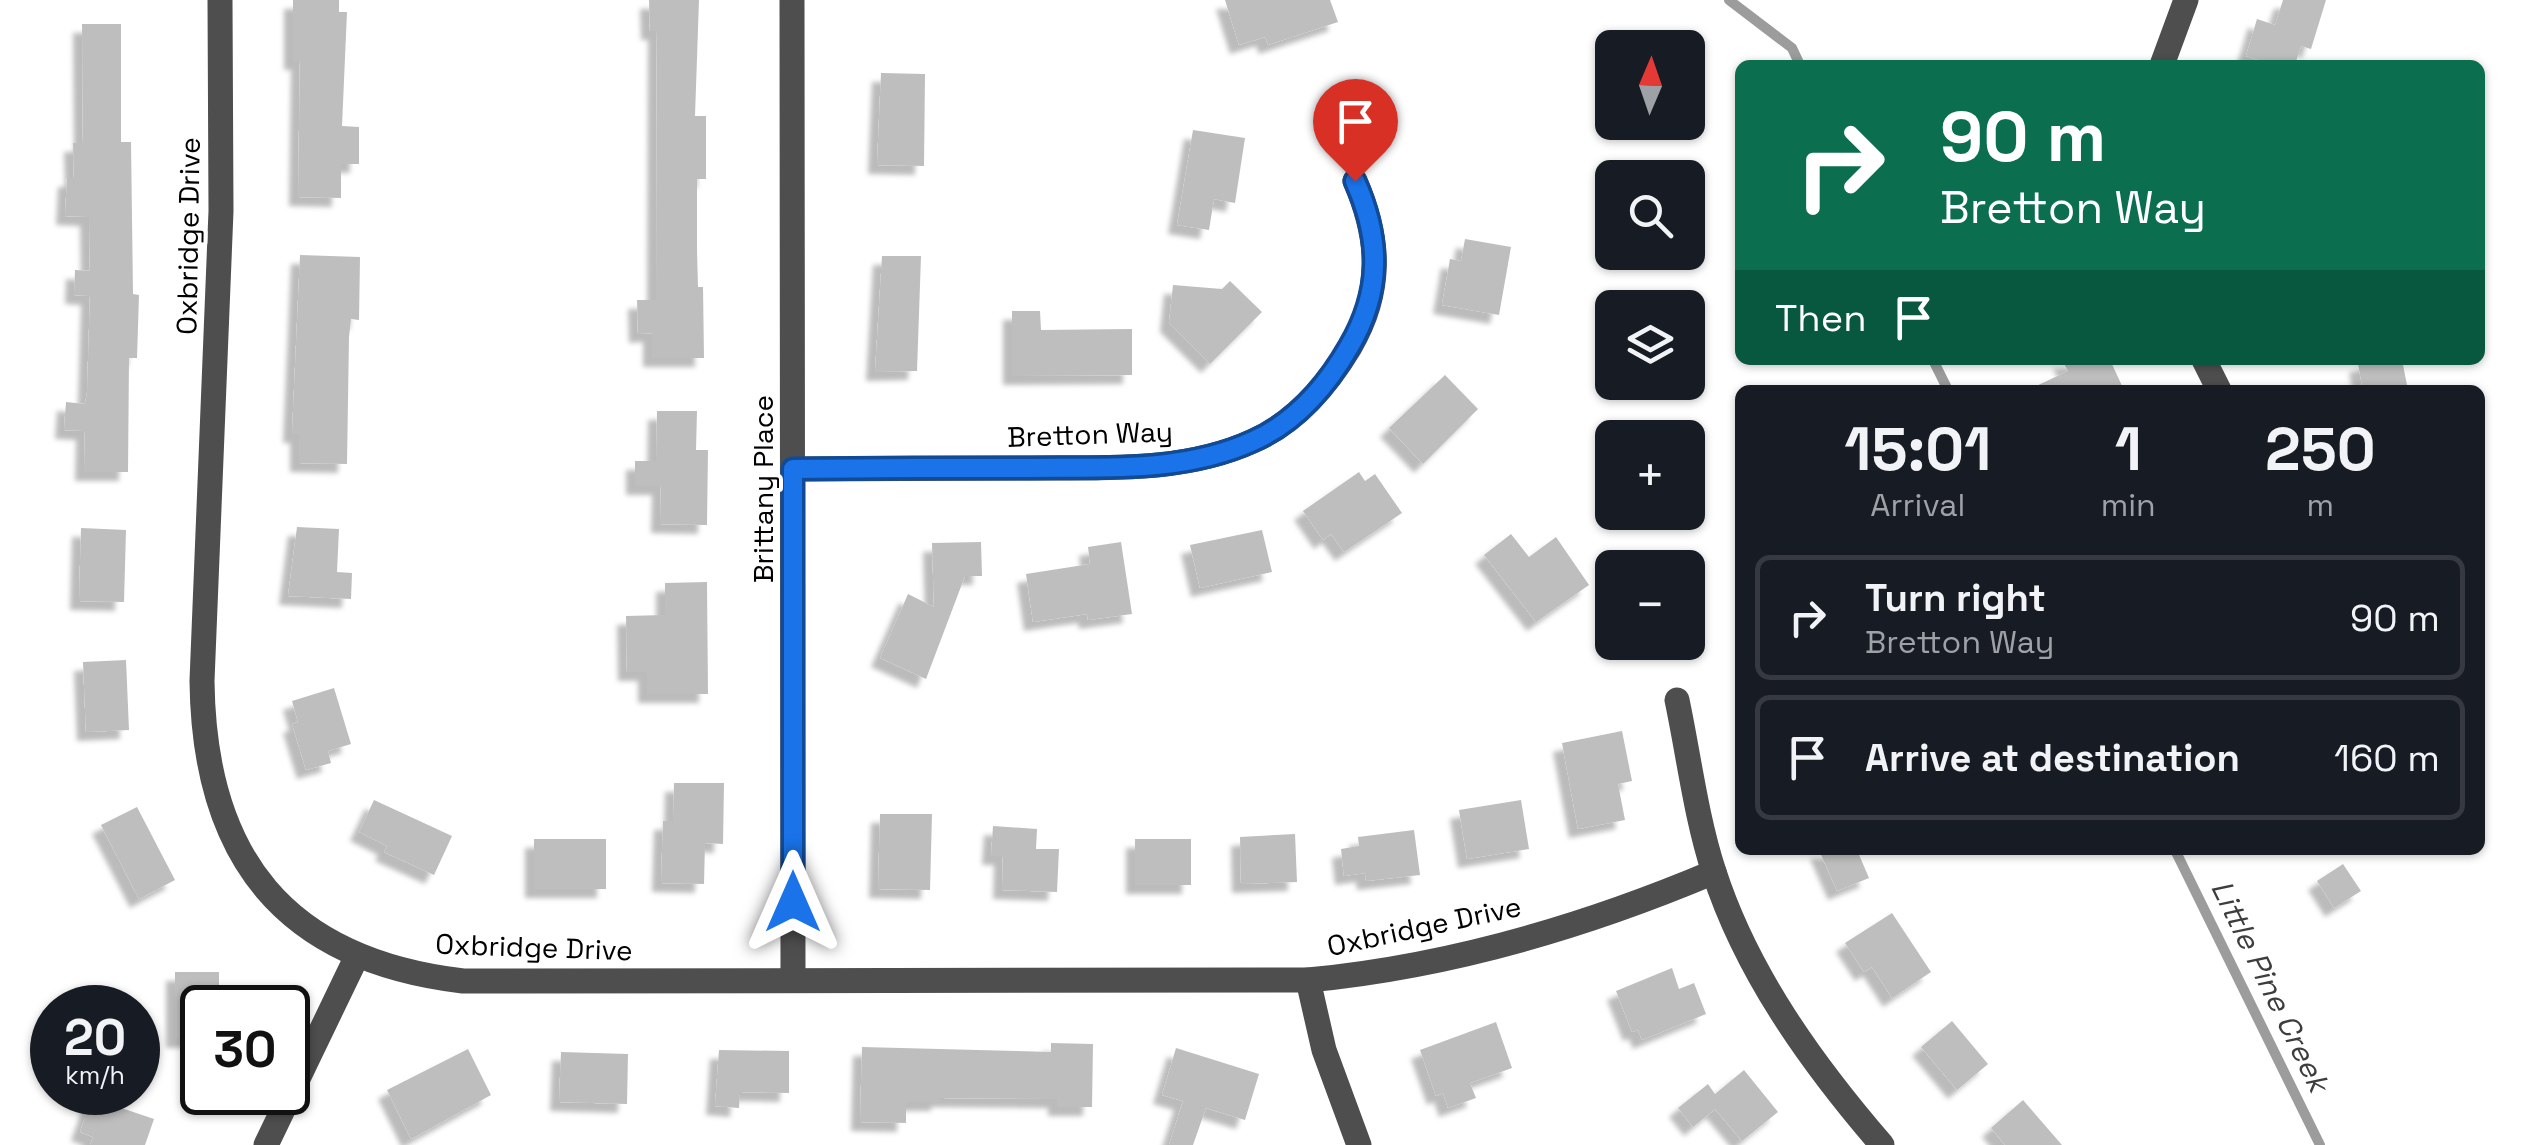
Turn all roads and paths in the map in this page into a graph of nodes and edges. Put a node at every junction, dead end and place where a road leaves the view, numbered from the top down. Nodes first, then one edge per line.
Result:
1 (220, 0) edge
2 (792, 0) edge
3 (2186, 0) edge
4 (2164, 60) edge
5 (1355, 181) dead end
6 (793, 469) junction
7 (1678, 700) dead end
8 (1714, 872) junction
9 (357, 956) junction
10 (793, 979) junction
11 (1308, 980) junction
12 (266, 1145) edge
13 (1358, 1145) edge
14 (1882, 1145) edge

1 - 9 street, Oxbridge Drive
2 - 6 street, Brittany Place
3 - 4 street
5 - 6 street, Bretton Way
6 - 10 street, Brittany Place
7 - 8 street
8 - 11 street, Oxbridge Drive
8 - 14 street
9 - 10 street, Oxbridge Drive
9 - 12 street
10 - 11 street, Oxbridge Drive
11 - 13 street

